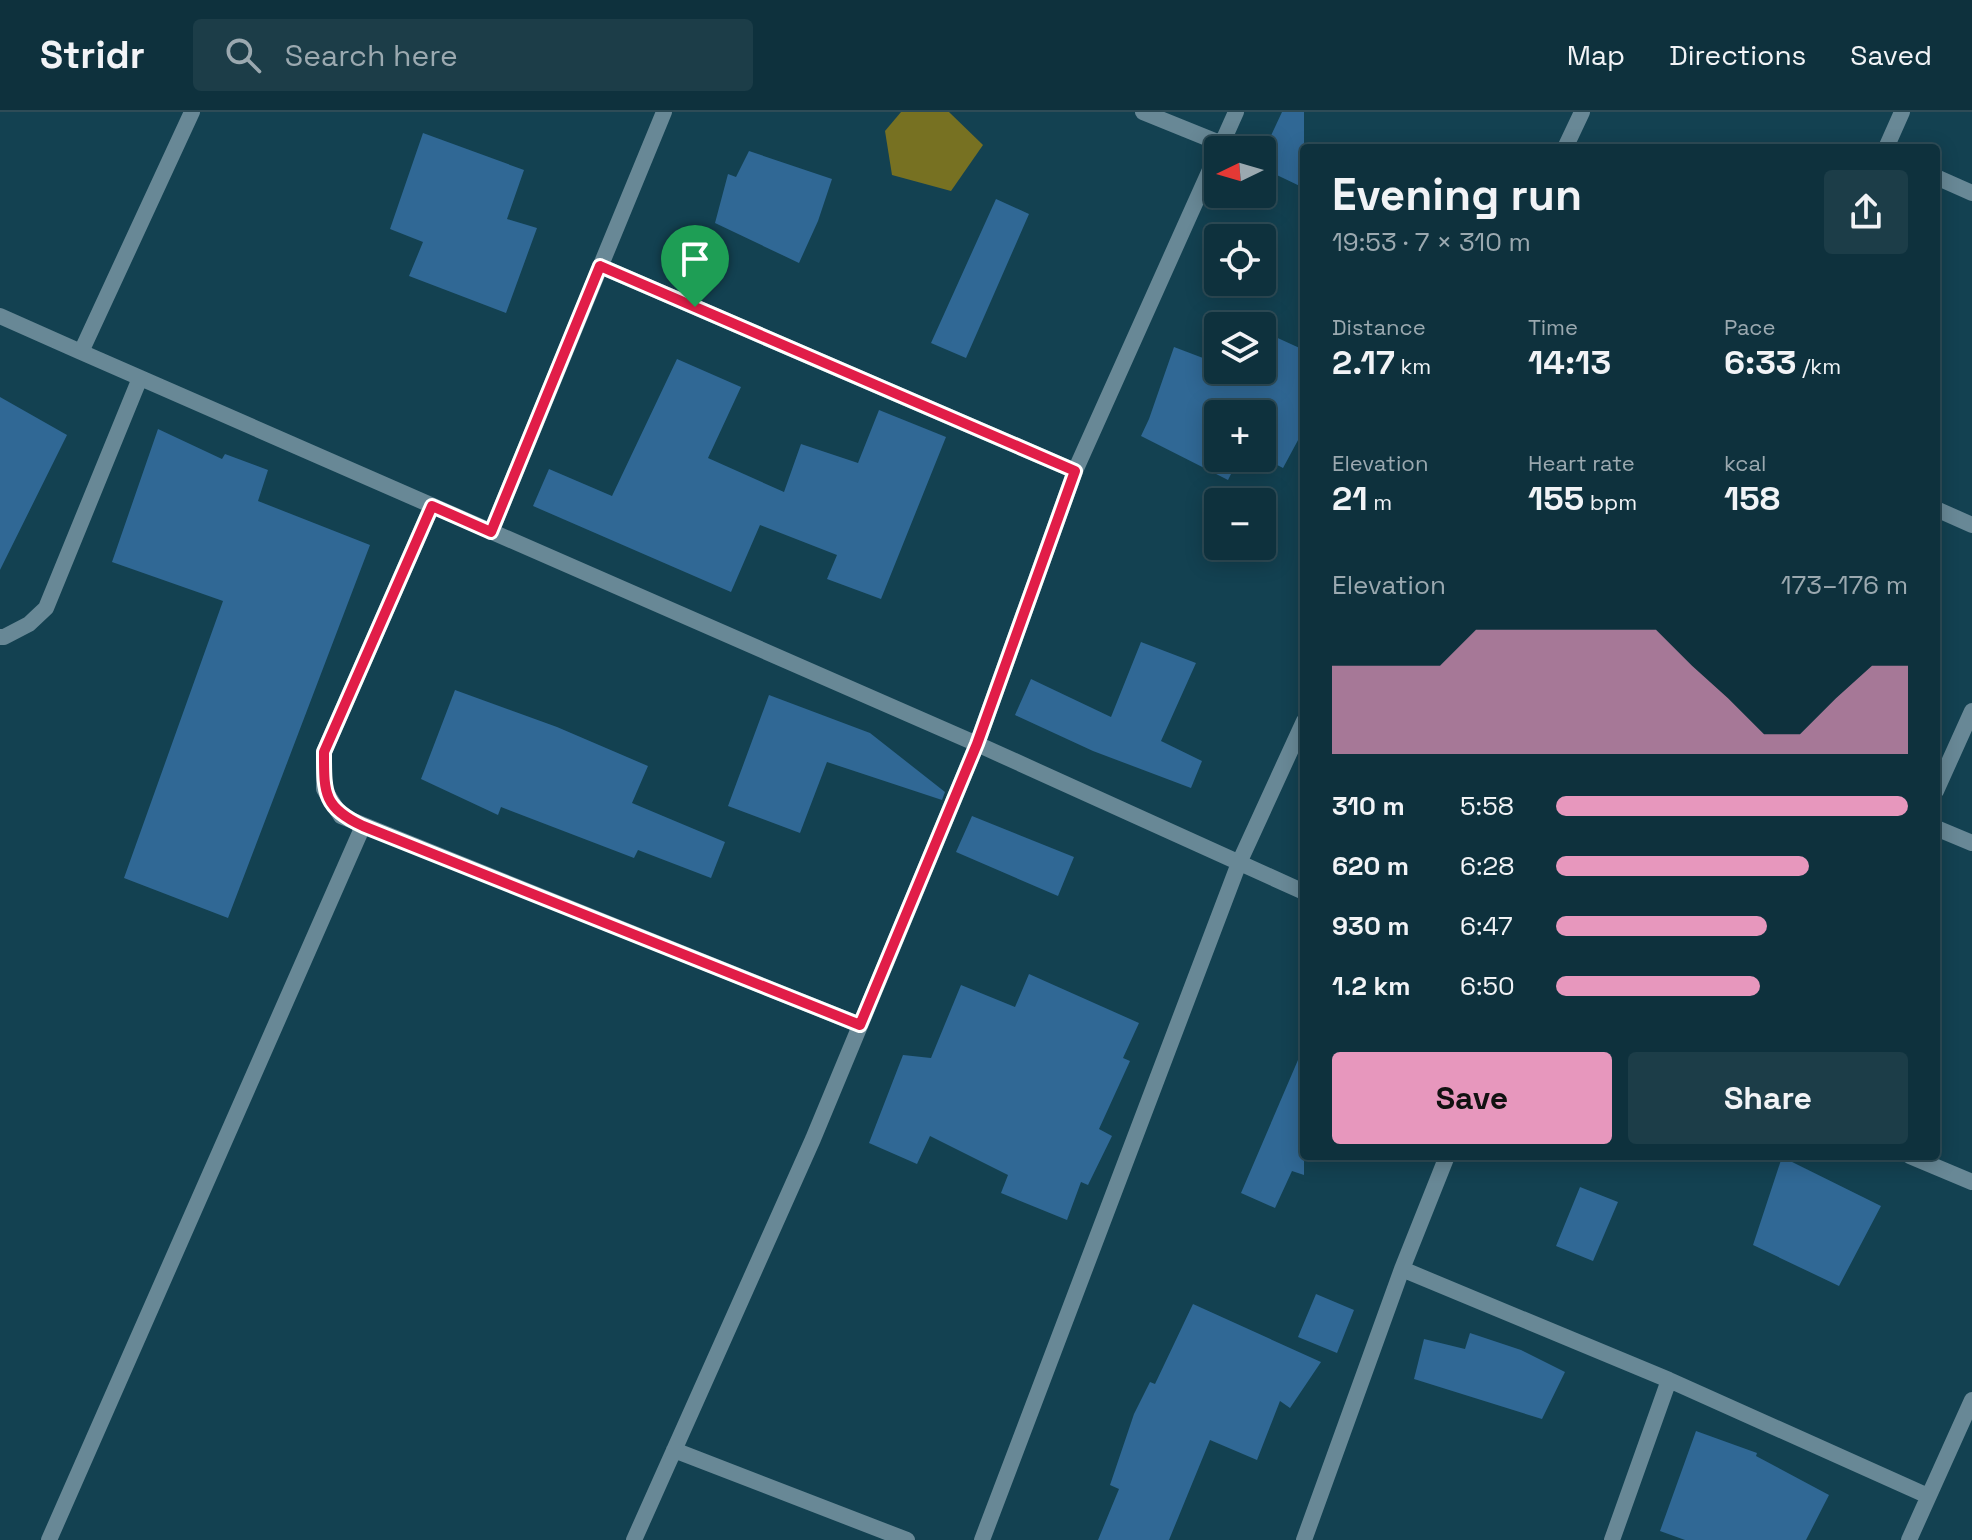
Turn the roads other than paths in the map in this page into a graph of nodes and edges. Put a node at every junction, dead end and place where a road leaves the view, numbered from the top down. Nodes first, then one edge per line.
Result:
1 (192, 112) edge
2 (664, 112) edge
3 (1143, 112) edge
4 (1236, 112) edge
5 (1582, 112) edge
6 (1902, 112) edge
7 (1225, 136) edge
8 (1204, 142) edge
9 (1567, 144) edge
10 (1888, 144) edge
11 (1940, 179) edge
12 (1204, 183) edge
13 (1972, 193) edge
14 (600, 266) junction
15 (0, 316) edge
16 (81, 352) junction
17 (140, 378) junction
18 (1075, 471) junction
19 (432, 506) junction
20 (1940, 511) edge
21 (1972, 525) edge
22 (491, 532) junction
23 (0, 637) edge
24 (1972, 711) edge
25 (1300, 730) edge
26 (977, 744) junction
27 (1940, 782) edge
28 (363, 826) junction
29 (1940, 830) edge
30 (1972, 843) edge
31 (1239, 863) junction
32 (1300, 890) edge
33 (860, 1025) junction
34 (1445, 1160) edge
35 (1920, 1160) edge
36 (1972, 1182) edge
37 (1402, 1269) junction
38 (1669, 1380) junction
39 (1972, 1400) edge
40 (674, 1450) junction
41 (1928, 1496) junction
42 (49, 1540) edge
43 (634, 1540) edge
44 (907, 1540) edge
45 (982, 1540) edge
46 (1304, 1540) edge
47 (1612, 1540) edge
48 (1909, 1540) edge

1 - 16 street
2 - 14 street
3 - 8 street
4 - 7 street
5 - 9 street
6 - 10 street
11 - 13 street
12 - 18 street
14 - 18 street
14 - 22 street
15 - 16 street
16 - 17 street
17 - 19 street
17 - 23 street
18 - 26 street
19 - 22 street
19 - 28 street
20 - 21 street
22 - 26 street
24 - 27 street
25 - 31 street
26 - 31 street
26 - 33 street
28 - 33 street
28 - 42 street
29 - 30 street
31 - 32 street
31 - 45 street
33 - 40 street
34 - 37 street
35 - 36 street
37 - 38 street
37 - 46 street
38 - 41 street
38 - 47 street
39 - 41 street
40 - 43 street
40 - 44 street
41 - 48 street

